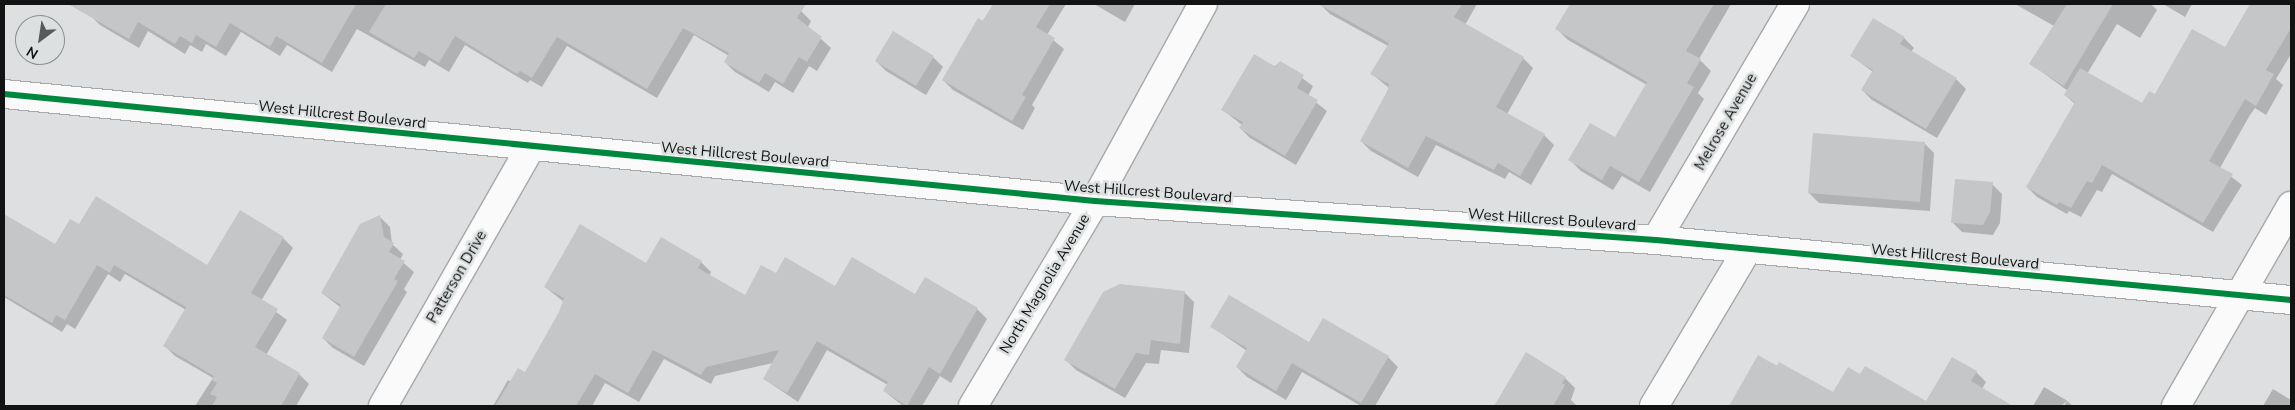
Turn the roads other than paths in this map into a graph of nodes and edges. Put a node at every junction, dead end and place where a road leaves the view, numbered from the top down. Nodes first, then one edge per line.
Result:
1 (1203, 4) edge
2 (1795, 4) edge
3 (4, 94) edge
4 (531, 147) junction
5 (1095, 201) junction
6 (2291, 206) edge
7 (1656, 240) junction
8 (1747, 250) junction
9 (2240, 296) junction
10 (2291, 300) edge
11 (383, 406) edge
12 (973, 406) edge
13 (1654, 406) edge
14 (2176, 406) edge

1 - 5 street, North Magnolia Avenue
2 - 7 street, Melrose Avenue
3 - 4 street, West Hillcrest Boulevard
4 - 5 street, West Hillcrest Boulevard
4 - 11 street, Patterson Drive
5 - 7 street, West Hillcrest Boulevard
5 - 12 street, North Magnolia Avenue
6 - 9 street
7 - 8 street, West Hillcrest Boulevard
8 - 9 street, West Hillcrest Boulevard
8 - 13 street
9 - 10 street, West Hillcrest Boulevard
9 - 14 street

